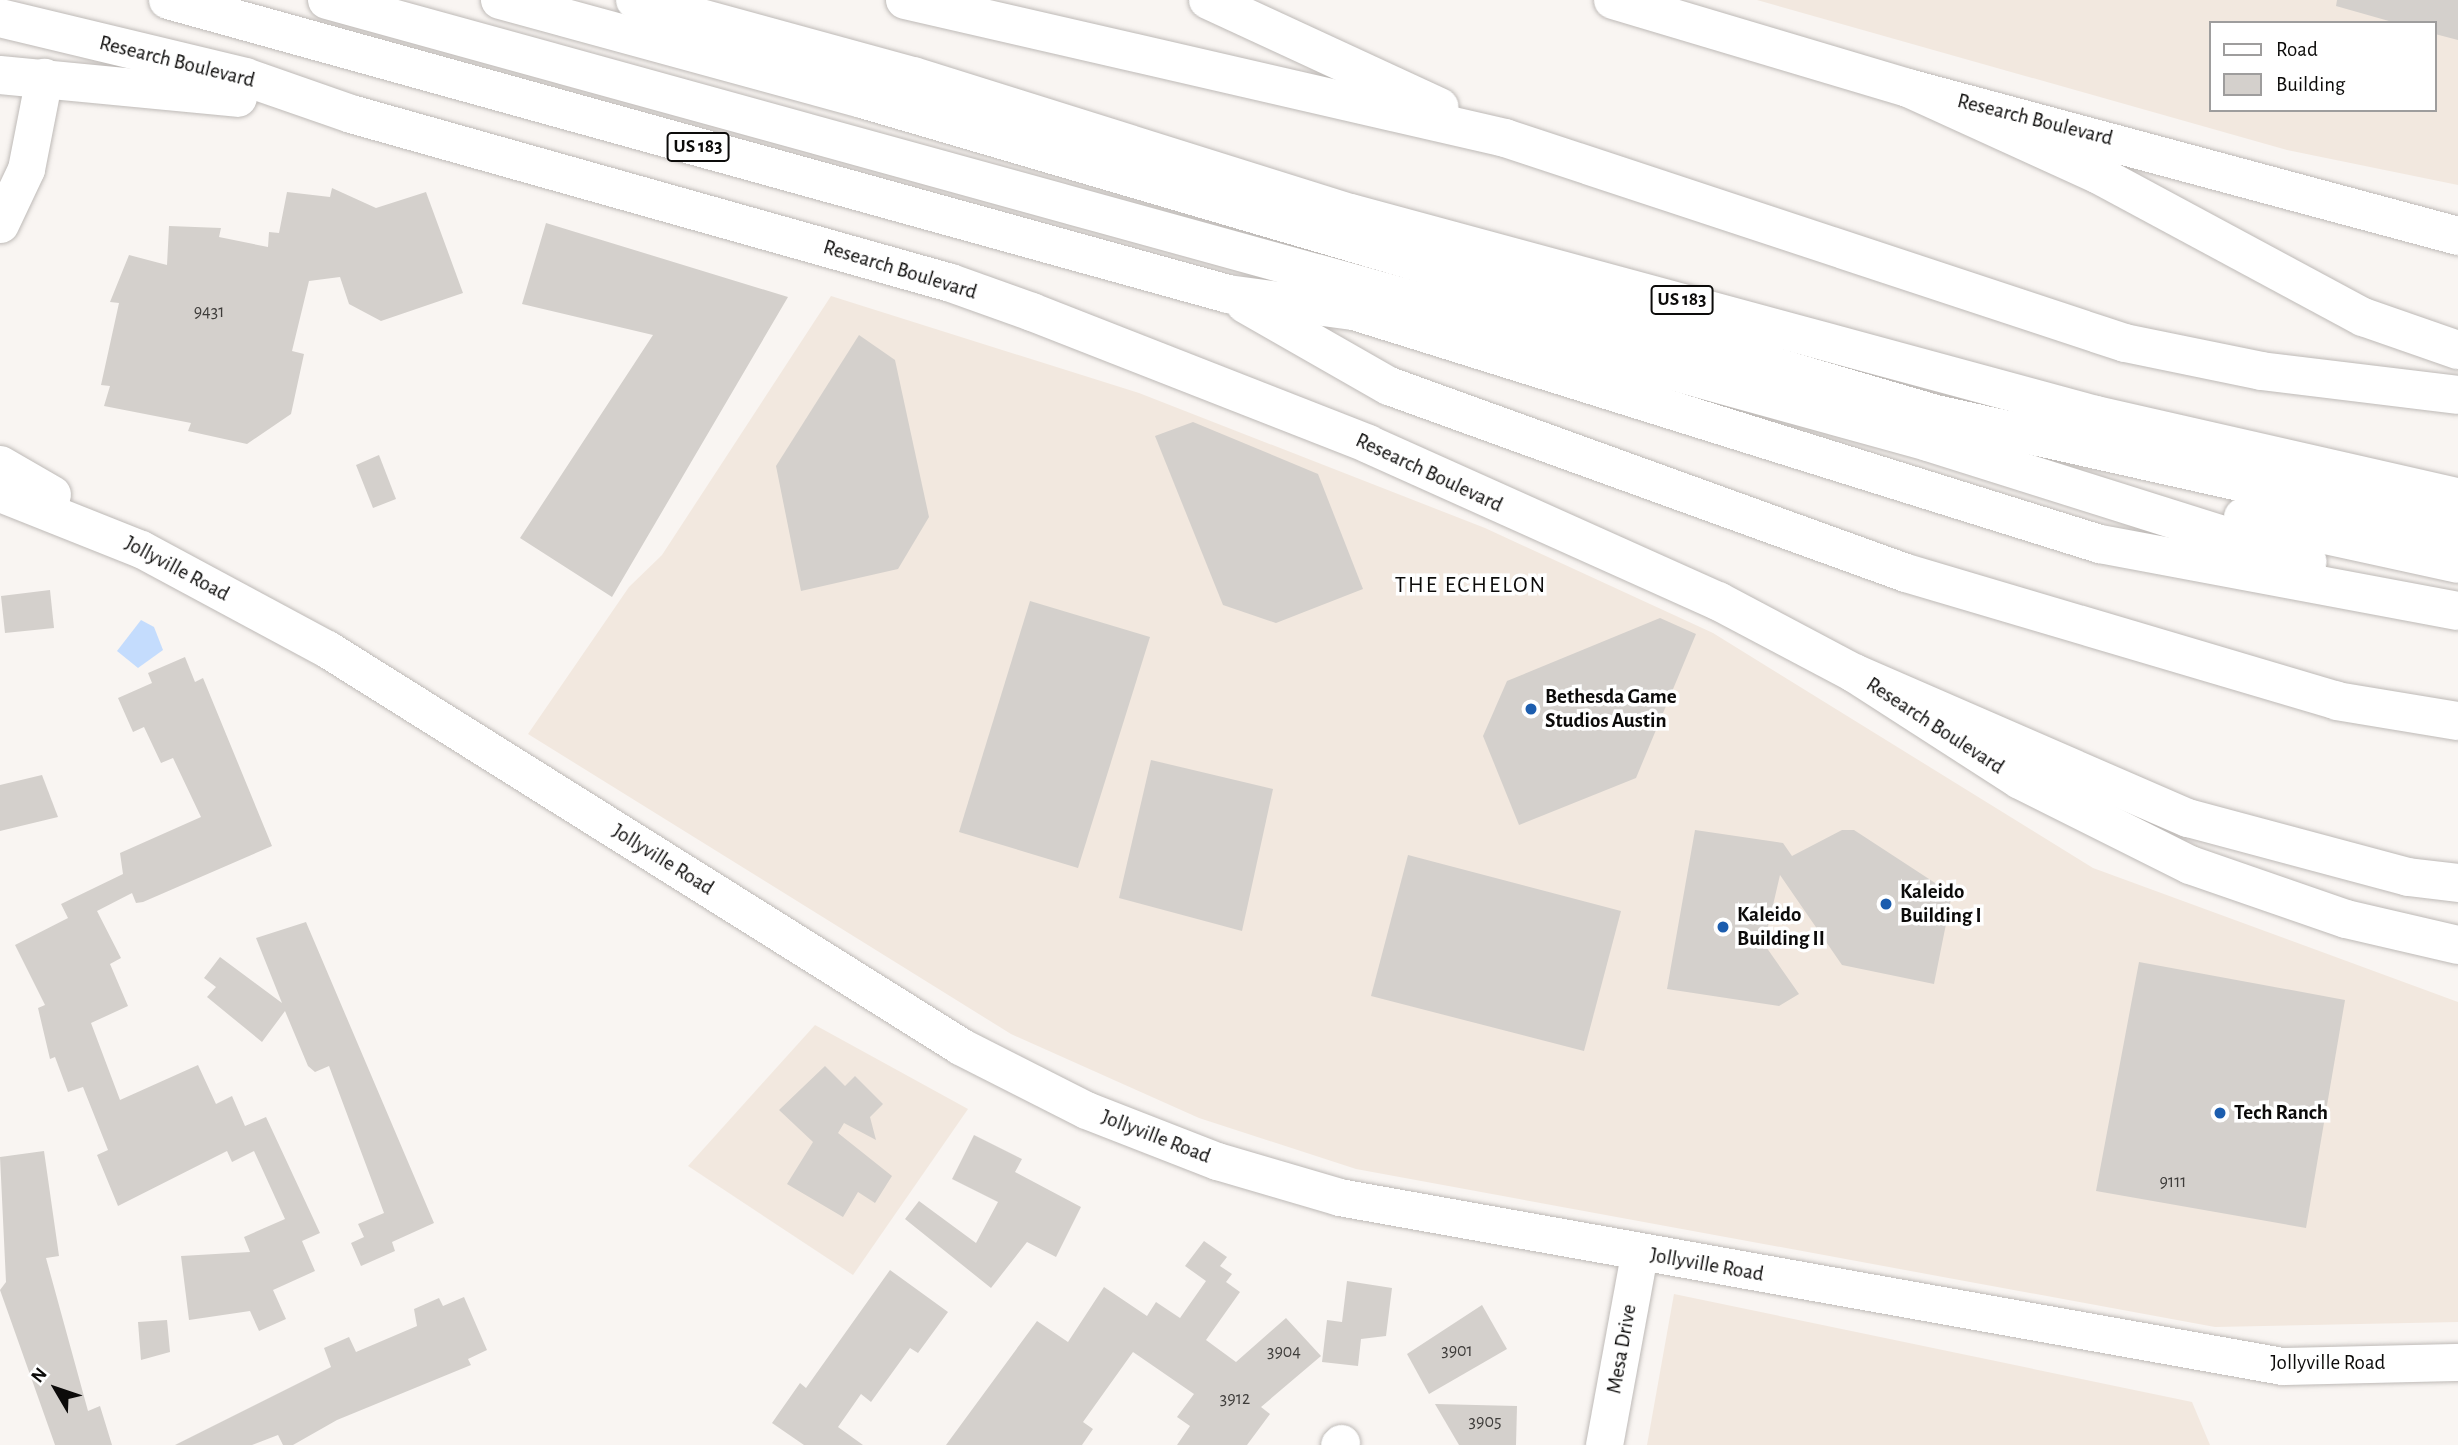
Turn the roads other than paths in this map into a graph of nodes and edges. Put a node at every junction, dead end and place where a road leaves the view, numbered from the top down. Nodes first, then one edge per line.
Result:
1 (168, 0) edge
2 (327, 0) edge
3 (500, 0) edge
4 (635, 0) edge
5 (905, 0) edge
6 (1208, 0) edge
7 (1613, 0) edge
8 (0, 18) edge
9 (0, 75) edge
10 (44, 77) junction
11 (1908, 88) junction
12 (351, 114) junction
13 (1505, 138) junction
14 (0, 224) edge
15 (2458, 236) edge
16 (1228, 294) junction
17 (2458, 351) edge
18 (2458, 395) edge
19 (1932, 428) junction
20 (0, 464) edge
21 (2356, 478) junction
22 (0, 493) edge
23 (2458, 497) edge
24 (80, 520) junction
25 (2458, 531) edge
26 (2458, 564) edge
27 (2458, 610) edge
28 (1854, 673) junction
29 (2458, 721) edge
30 (2458, 883) edge
31 (2458, 945) edge
32 (1639, 1254) junction
33 (2458, 1362) edge
34 (1604, 1445) edge

1 - 16 main road, US 183
2 - 19 main road
3 - 19 main road
4 - 21 main road, US 183
5 - 13 main road
6 - 13 main road
7 - 11 main road, Research Boulevard
8 - 12 main road, Research Boulevard
9 - 10 main road, Research Boulevard
10 - 12 main road, Research Boulevard
10 - 14 street
11 - 15 main road, Research Boulevard
11 - 17 main road
12 - 28 main road, Research Boulevard
13 - 18 main road
16 - 27 main road, US 183
16 - 29 main road
19 - 21 main road
19 - 25 main road
19 - 26 main road
19 - 27 main road
20 - 24 street
21 - 23 main road, US 183
22 - 24 street, Jollyville Road
24 - 32 street, Jollyville Road
28 - 30 main road
28 - 31 main road, Research Boulevard
32 - 33 street, Jollyville Road
32 - 34 street, Mesa Drive

